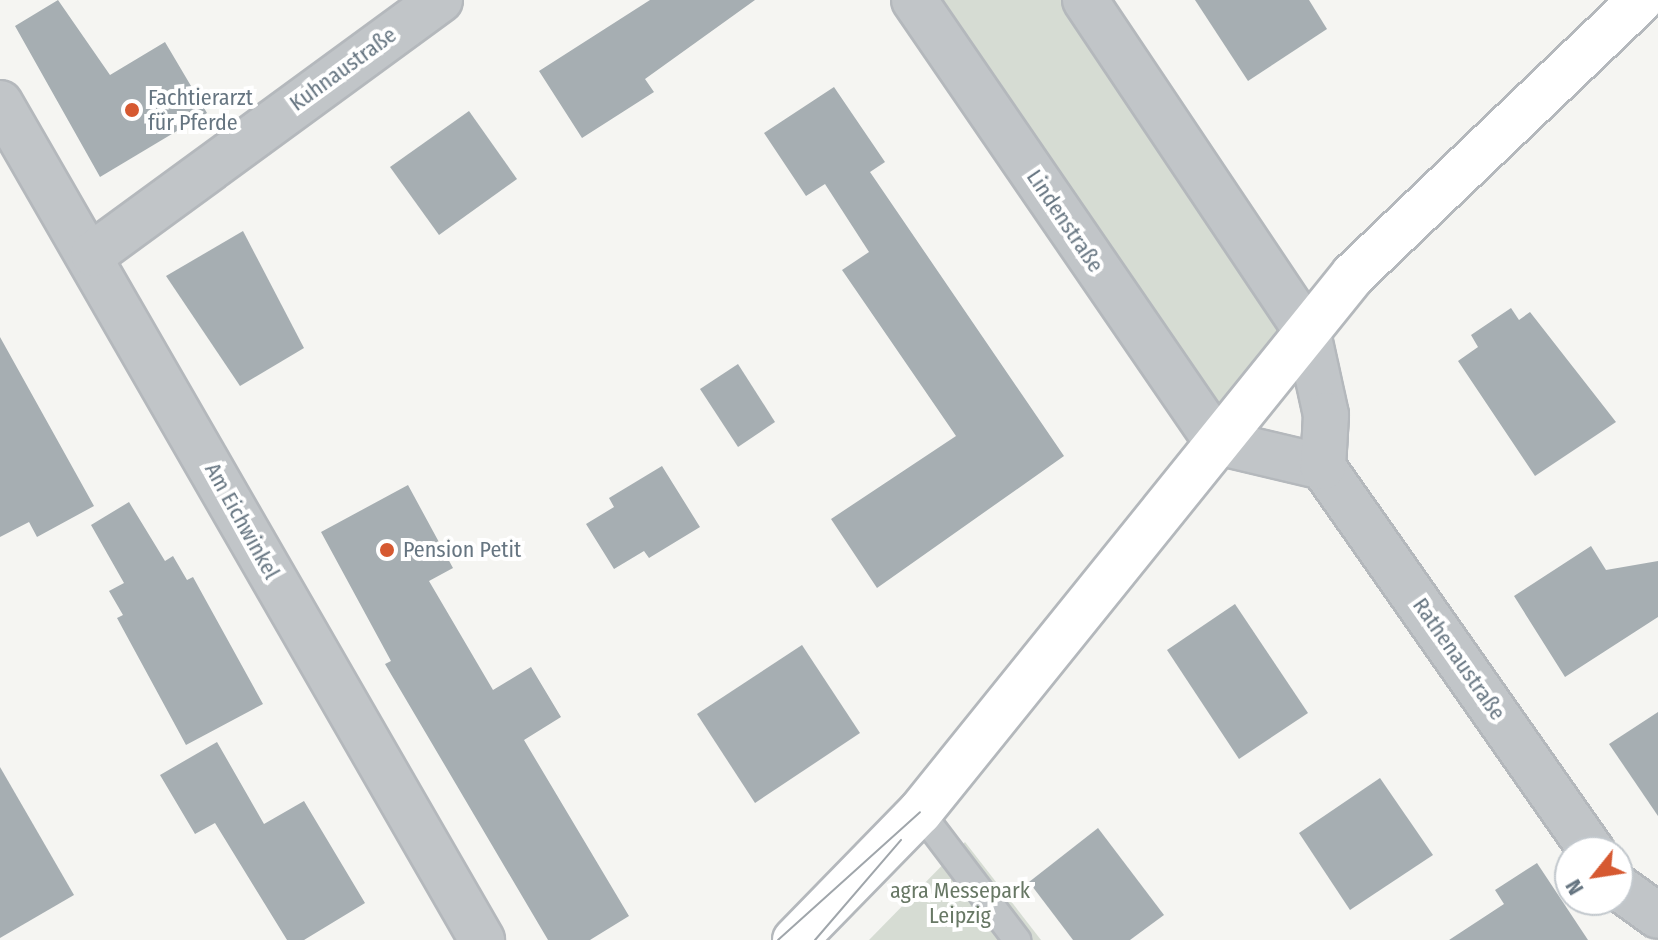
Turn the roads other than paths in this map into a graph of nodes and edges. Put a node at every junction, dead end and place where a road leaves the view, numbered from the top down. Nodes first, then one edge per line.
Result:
1 (440, 0) edge
2 (914, 0) edge
3 (1085, 0) edge
4 (1641, 0) edge
5 (0, 103) edge
6 (93, 254) junction
7 (1308, 333) junction
8 (1217, 442) junction
9 (1323, 467) junction
10 (920, 812) junction
11 (1582, 836) edge
12 (1634, 899) edge
13 (1658, 916) edge
14 (482, 940) edge
15 (795, 940) edge
16 (1017, 940) edge

1 - 6 street, Kuhnaustraße
2 - 8 street, Lindenstraße
3 - 7 street
4 - 7 main road
5 - 6 street, Am Eichwinkel
6 - 14 street, Am Eichwinkel
7 - 8 main road
7 - 9 street
8 - 9 street
8 - 10 main road
9 - 11 street, Rathenaustraße
10 - 15 main road
10 - 16 lane
12 - 13 street

